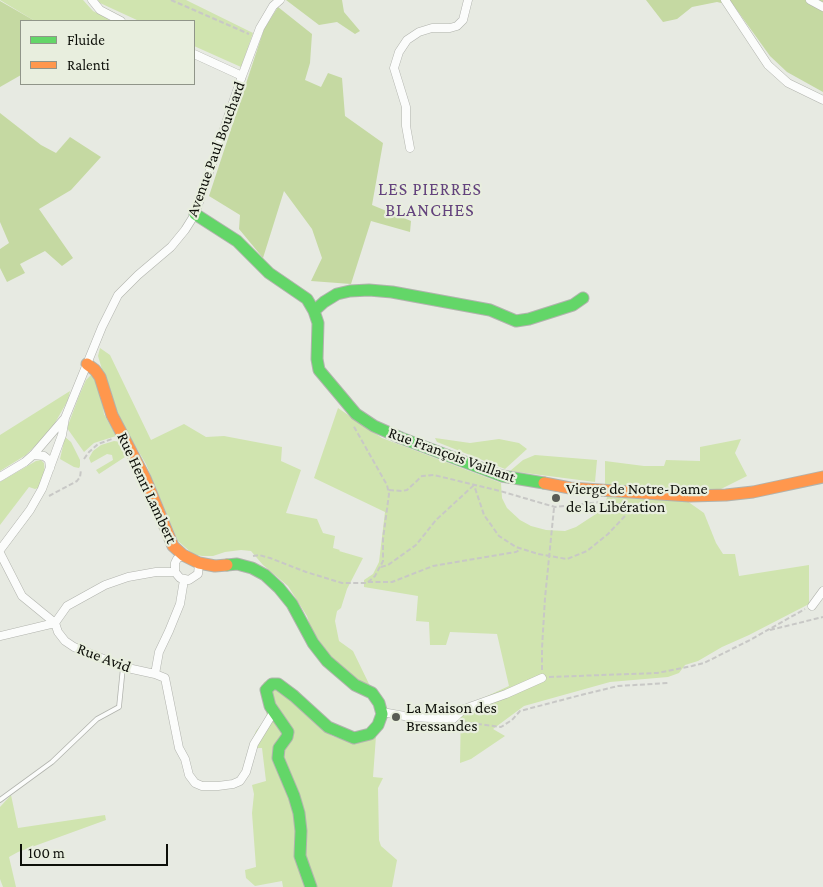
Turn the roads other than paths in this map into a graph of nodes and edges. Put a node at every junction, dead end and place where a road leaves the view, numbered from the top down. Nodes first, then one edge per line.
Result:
1 (92, 0) edge
2 (280, 0) edge
3 (468, 0) edge
4 (725, 0) edge
5 (810, 0) edge
6 (823, 7) edge
7 (119, 20) edge
8 (195, 54) edge
9 (242, 76) junction
10 (823, 100) edge
11 (410, 148) dead end
12 (195, 214) junction
13 (583, 298) dead end
14 (314, 311) junction
15 (87, 364) junction
16 (65, 418) junction
17 (33, 455) junction
18 (50, 469) junction
19 (0, 477) edge
20 (823, 477) edge
21 (0, 552) edge
22 (183, 555) junction
23 (199, 564) junction
24 (175, 572) junction
25 (184, 580) junction
26 (823, 591) edge
27 (812, 606) road end
28 (55, 623) junction
29 (0, 636) edge
30 (123, 667) junction
31 (155, 674) junction
32 (542, 678) road end
33 (382, 712) junction
34 (273, 713) junction
35 (0, 800) edge
36 (311, 887) edge

1 - 7 street
2 - 9 street, Avenue Paul Bouchard
3 - 11 street
4 - 10 street
5 - 6 street
8 - 9 street
9 - 12 street, Avenue Paul Bouchard
12 - 14 street
12 - 15 street, Avenue Paul Bouchard
13 - 14 street
14 - 20 street, Rue François Vaillant
15 - 16 street, Avenue Paul Bouchard
15 - 22 street, Rue Henri Lambert
16 - 17 street
16 - 18 street
17 - 18 street
17 - 19 street
18 - 21 street
21 - 28 street, Rue Avid
22 - 23 street, Rue Henri Lambert
22 - 24 street
23 - 25 street
23 - 33 street, Rue Henri Lambert
24 - 25 street
24 - 28 street
25 - 31 street
26 - 27 street
28 - 29 street
28 - 30 street, Rue Avid
30 - 31 street, Rue Avid
30 - 35 lane
31 - 34 street, Rue Avid
32 - 33 street
33 - 34 street
34 - 36 street

